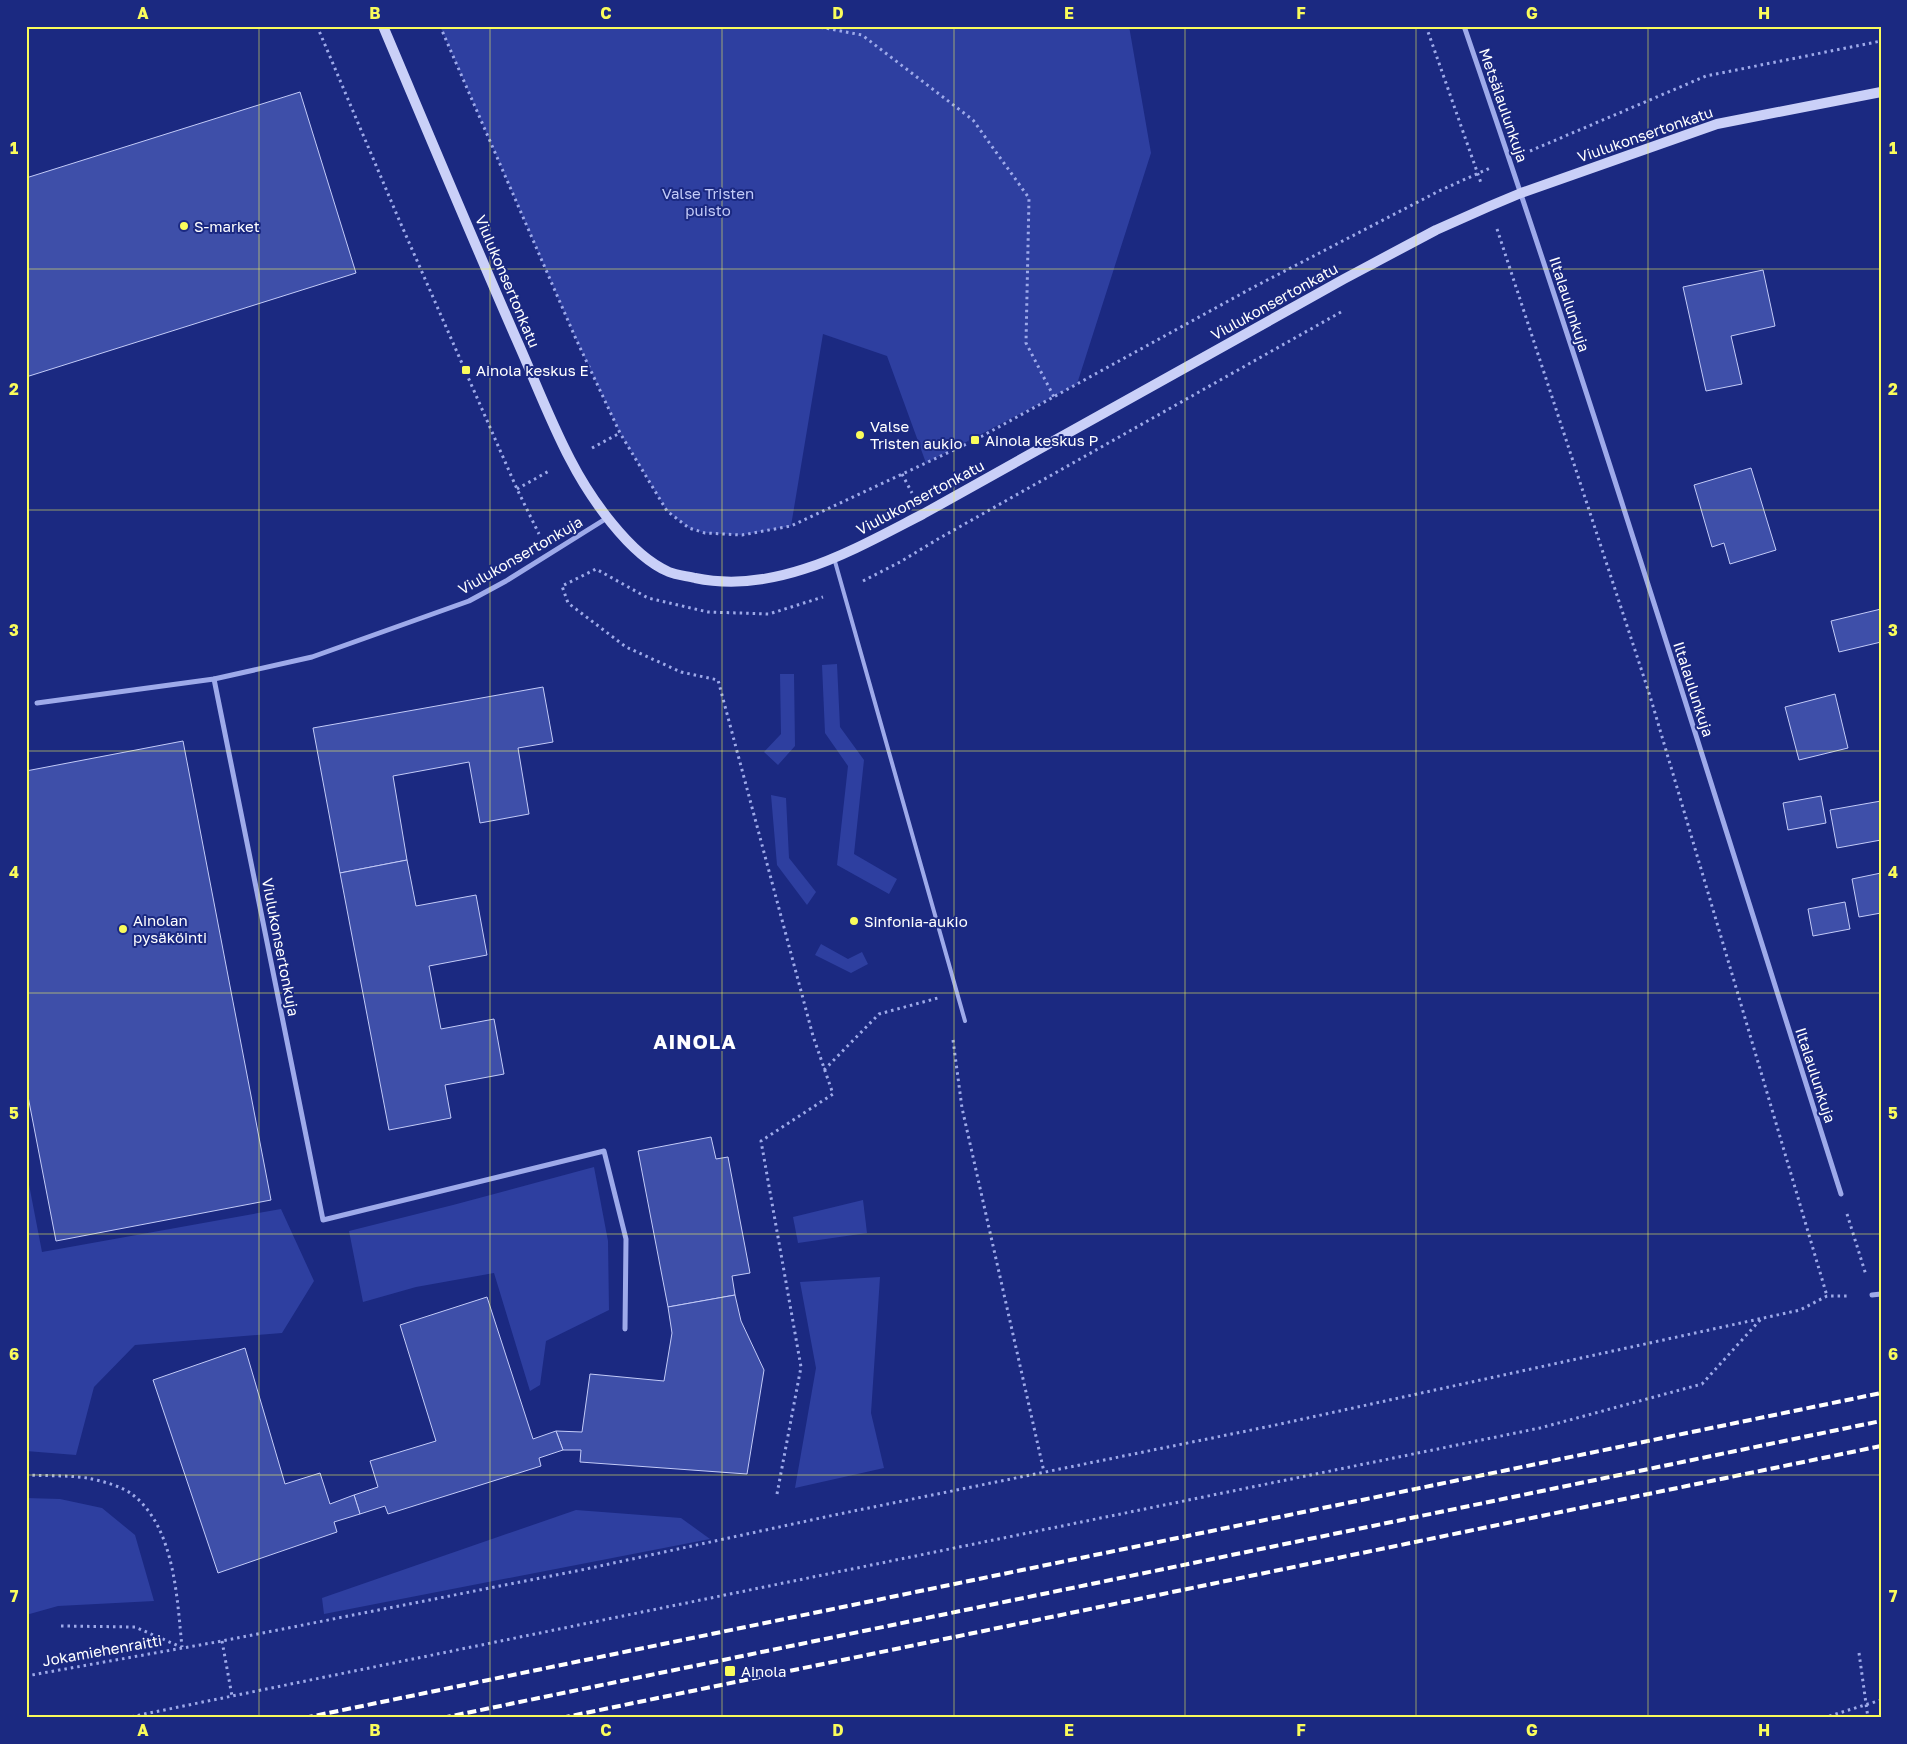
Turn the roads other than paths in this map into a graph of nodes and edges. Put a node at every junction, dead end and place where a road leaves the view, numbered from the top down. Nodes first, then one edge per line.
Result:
1 (383, 26) edge
2 (1464, 26) edge
3 (1881, 92) edge
4 (1521, 192) junction
5 (607, 518) junction
6 (834, 558) junction
7 (214, 679) junction
8 (37, 703) dead end
9 (965, 1021) dead end
10 (1841, 1194) road end
11 (1881, 1294) edge
12 (1872, 1295) road end
13 (625, 1329) dead end

1 - 5 street, Viulukonsertonkatu
2 - 4 street, Metsälaulunkuja
3 - 4 street, Viulukonsertonkatu
4 - 6 street, Viulukonsertonkatu
4 - 10 street, Iltalaulunkuja
5 - 6 street, Viulukonsertonkatu
5 - 7 street, Viulukonsertonkuja
6 - 9 lane
7 - 8 street, Viulukonsertonkuja
7 - 13 street, Viulukonsertonkuja
11 - 12 street

